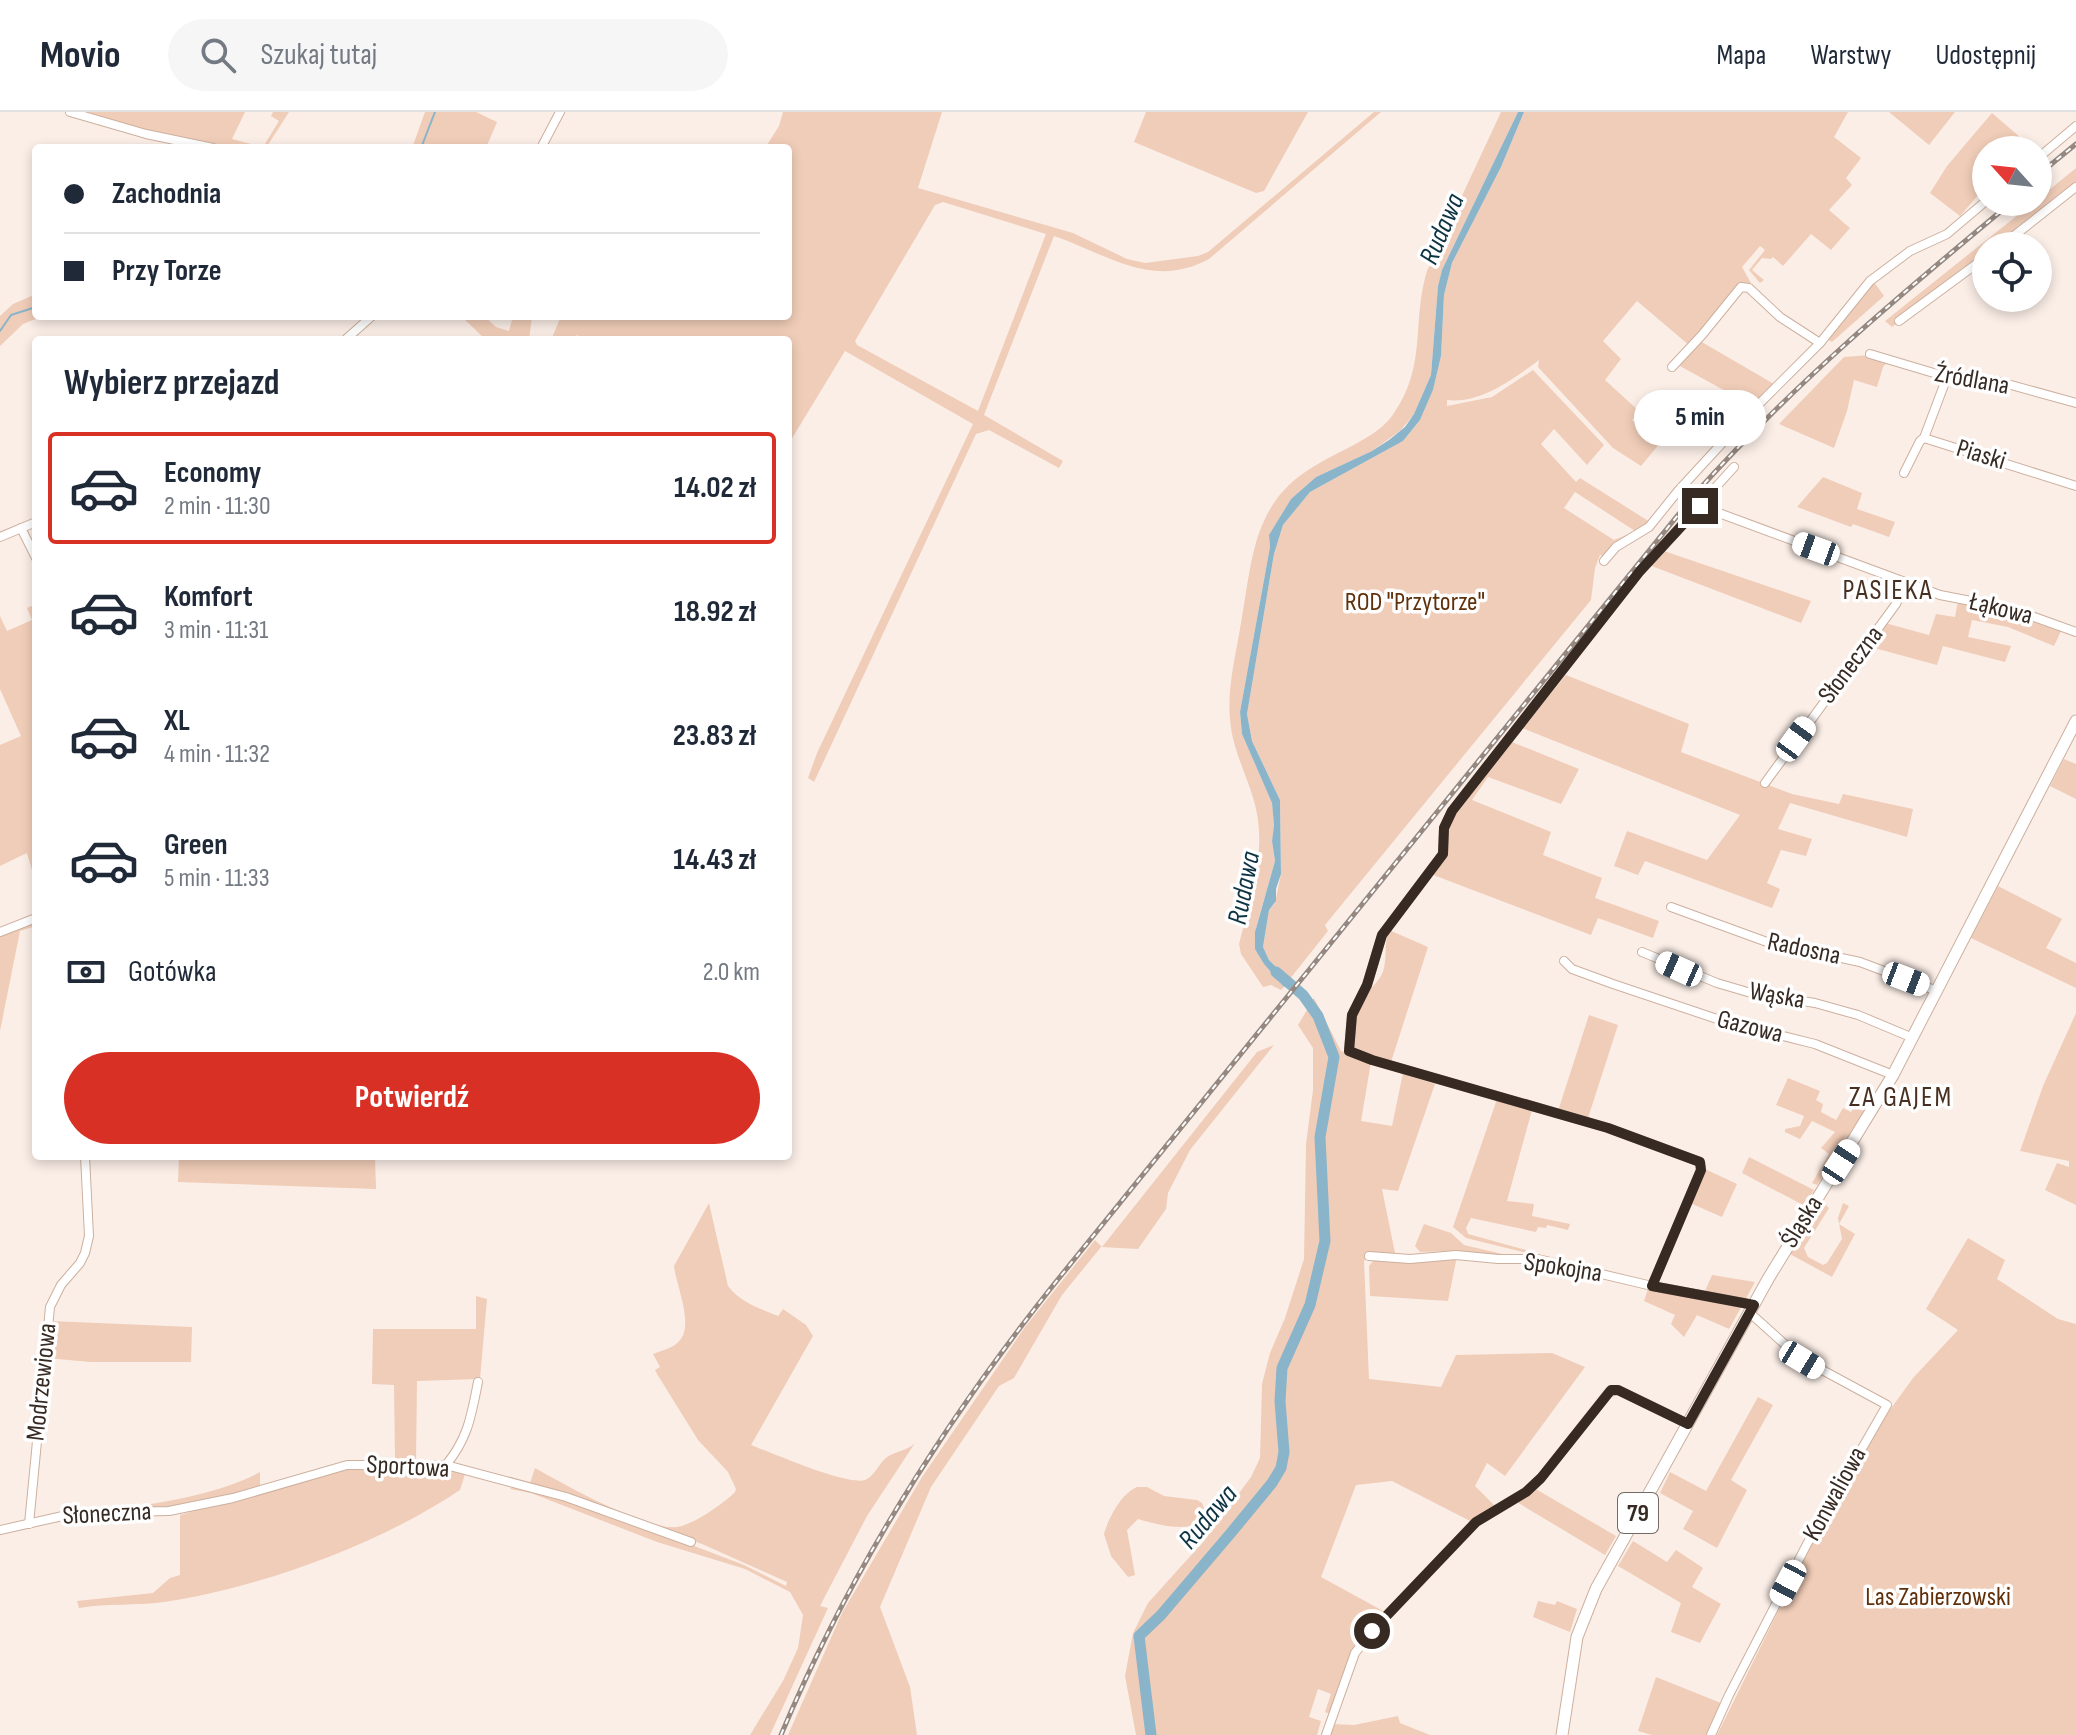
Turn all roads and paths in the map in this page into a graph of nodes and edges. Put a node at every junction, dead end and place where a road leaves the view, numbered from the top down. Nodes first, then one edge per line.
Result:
1 (70, 112) edge
2 (560, 112) edge
3 (2076, 126) edge
4 (194, 144) edge
5 (543, 144) edge
6 (2052, 146) edge
7 (2076, 187) edge
8 (1972, 213) edge
9 (2019, 232) edge
10 (1972, 267) edge
11 (368, 320) edge
12 (1899, 321) dead end
13 (350, 336) edge
14 (1820, 343) junction
15 (1870, 354) dead end
16 (1672, 367) dead end
17 (1947, 377) junction
18 (2076, 403) edge
19 (1924, 438) junction
20 (1734, 467) dead end
21 (1904, 473) dead end
22 (2076, 486) edge
23 (1700, 506) junction
24 (32, 524) edge
25 (21, 528) junction
26 (0, 537) edge
27 (32, 550) edge
28 (1604, 561) dead end
29 (1905, 583) junction
30 (2076, 632) edge
31 (2076, 721) edge
32 (1765, 783) dead end
33 (1671, 907) dead end
34 (32, 920) edge
35 (0, 932) edge
36 (1642, 952) dead end
37 (1564, 961) dead end
38 (1937, 991) junction
39 (1913, 1038) junction
40 (1893, 1075) junction
41 (85, 1160) edge
42 (1369, 1256) dead end
43 (1652, 1286) junction
44 (1752, 1309) junction
45 (478, 1382) dead end
46 (1688, 1424) junction
47 (446, 1465) junction
48 (169, 1511) joint
49 (29, 1524) junction
50 (0, 1530) edge
51 (691, 1542) dead end
52 (1326, 1735) edge
53 (1562, 1735) edge
54 (1711, 1735) edge

1 - 4 street
2 - 5 street
3 - 6 street
7 - 9 street
8 - 14 street
10 - 12 street
11 - 13 street
14 - 16 street
14 - 28 street
15 - 17 street, Źródlana
17 - 18 street, Źródlana
17 - 19 street
19 - 21 street, Piaski
19 - 22 street, Piaski
20 - 23 street
23 - 29 street, Łąkowa
23 - 43 street
24 - 25 street
25 - 26 street
25 - 27 street
29 - 30 street, Łąkowa
29 - 32 street, Słoneczna
31 - 38 main road, Śląska / 79
33 - 38 street, Radosna
34 - 35 street
36 - 39 street, Wąska
37 - 40 street, Gazowa
38 - 39 main road, Śląska / 79
39 - 40 main road, Śląska / 79
40 - 44 main road, Śląska / 79
41 - 49 street, Modrzewiowa
42 - 43 street, Spokojna
43 - 44 street, Spokojna
44 - 46 main road, Śląska / 79
44 - 54 street, Konwaliowa
45 - 47 street
46 - 52 street
46 - 53 main road, Śląska / 79
47 - 48 street, Sportowa
47 - 51 street, Sportowa
48 - 49 street, Słoneczna
49 - 50 street, Słoneczna

